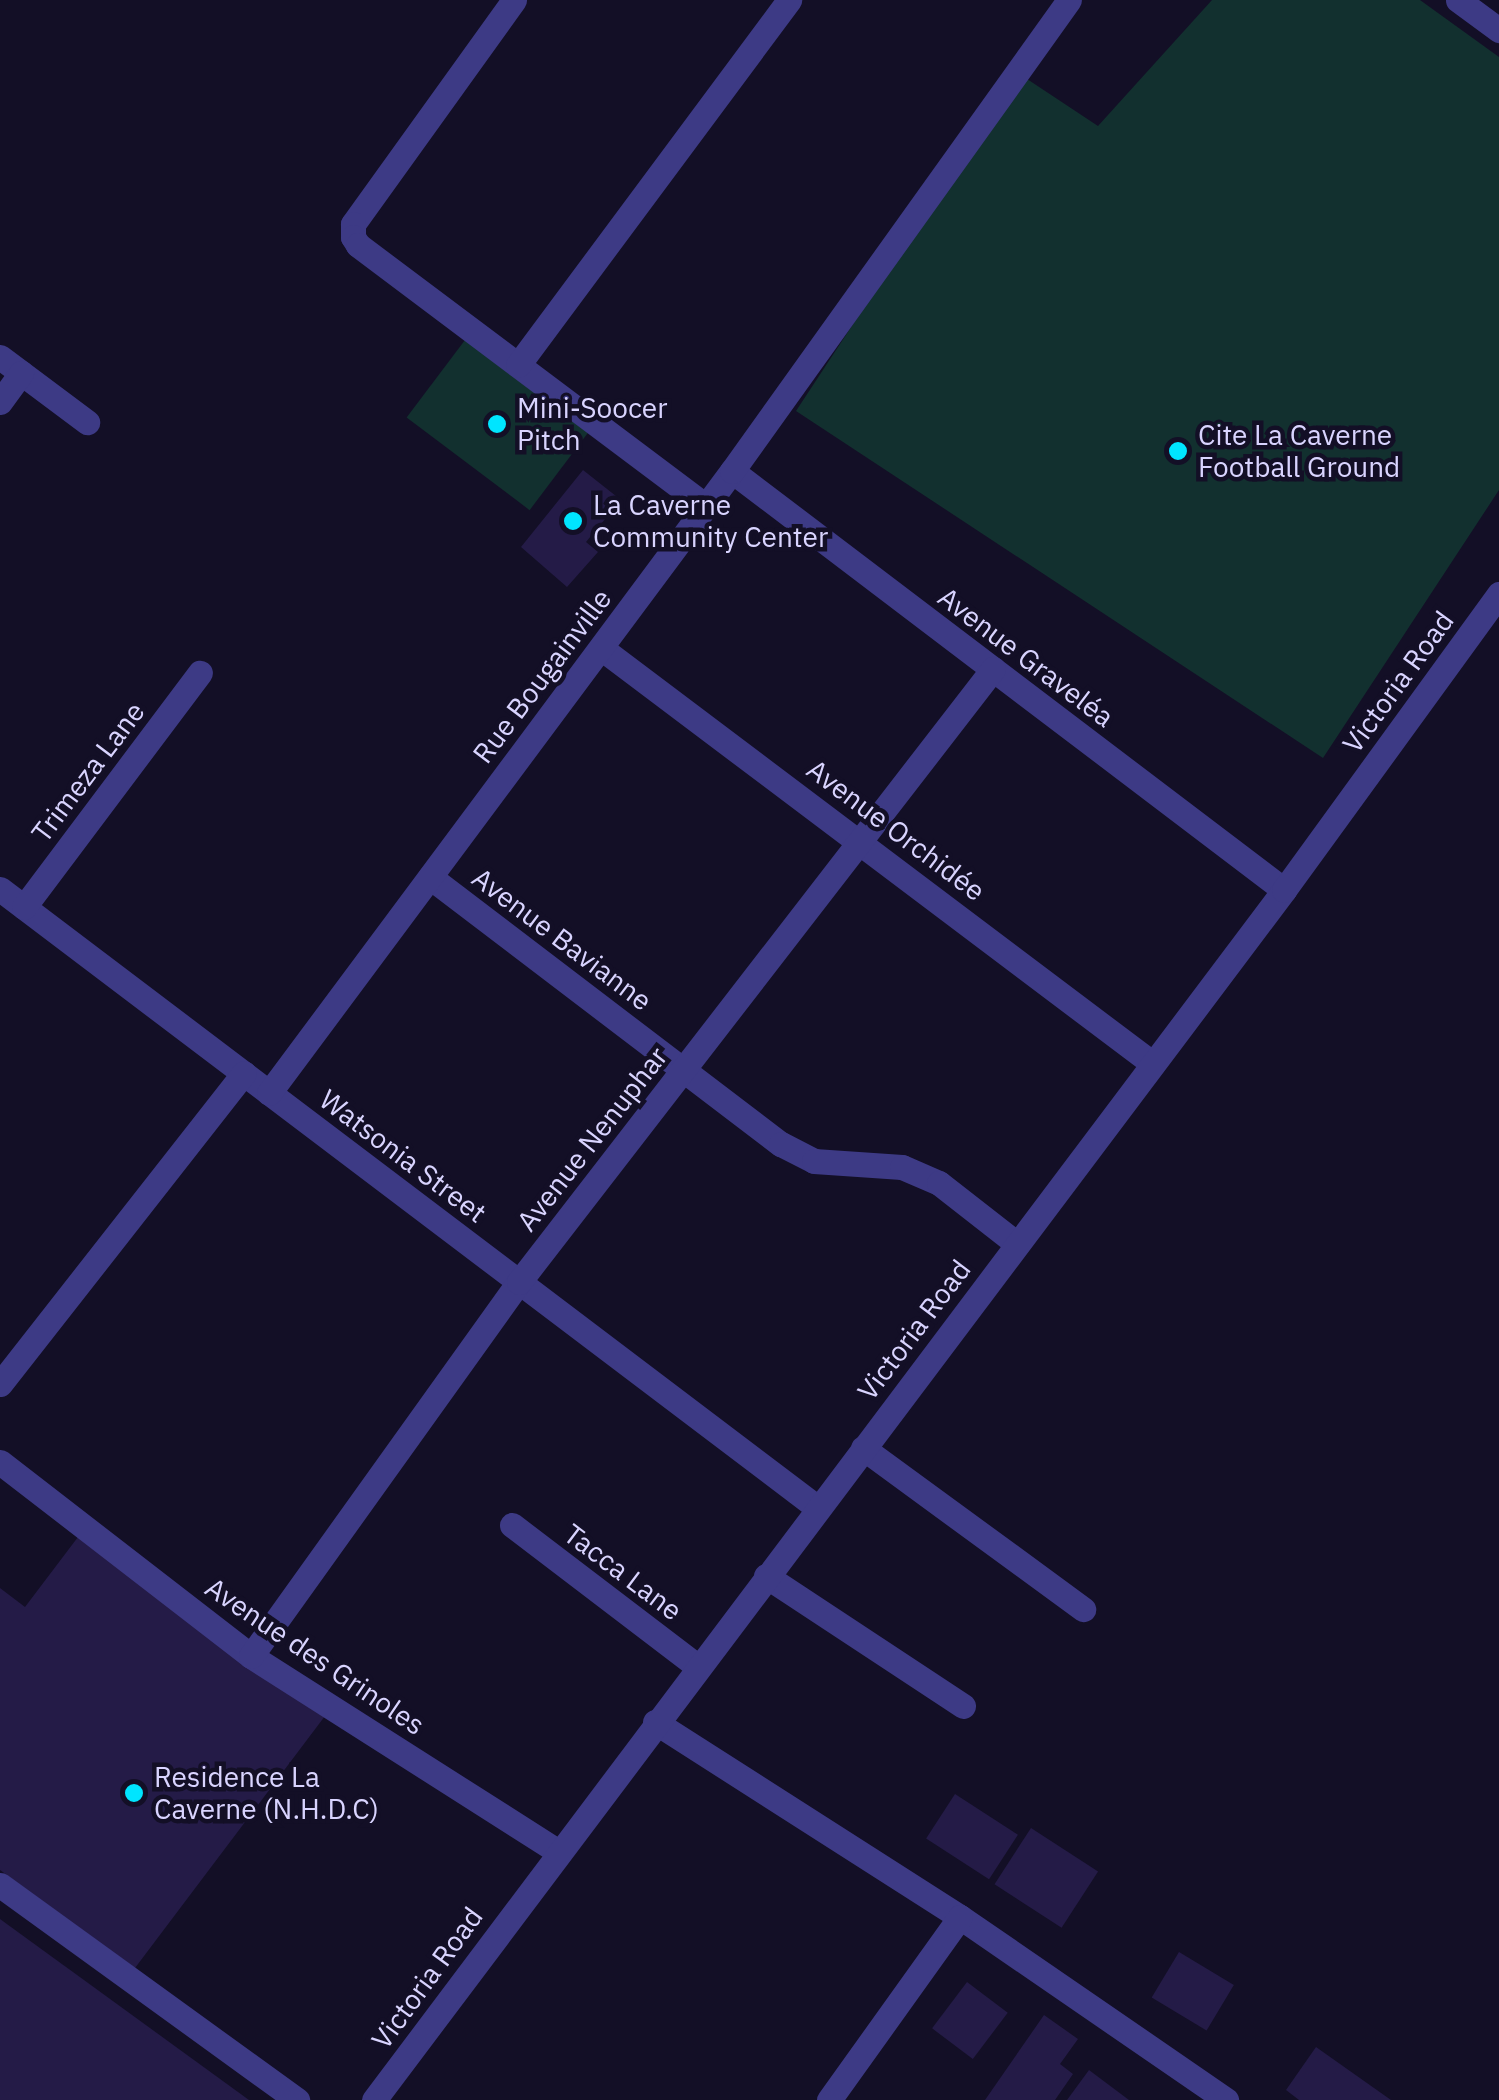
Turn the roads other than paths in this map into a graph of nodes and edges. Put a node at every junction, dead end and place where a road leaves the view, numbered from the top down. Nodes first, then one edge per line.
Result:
1 (514, 0) edge
2 (790, 0) edge
3 (1068, 0) edge
4 (1463, 1) edge
5 (1499, 30) edge
6 (10, 365) edge
7 (518, 365) junction
8 (0, 402) edge
9 (86, 422) dead end
10 (732, 470) junction
11 (706, 506) junction
12 (1499, 594) edge
13 (601, 648) junction
14 (993, 669) junction
15 (200, 673) dead end
16 (861, 840) junction
17 (430, 877) junction
18 (0, 889) edge
19 (1284, 890) junction
20 (24, 907) junction
21 (1153, 1064) junction
22 (683, 1070) junction
23 (244, 1073) junction
24 (270, 1093) junction
25 (1017, 1244) junction
26 (520, 1282) junction
27 (0, 1384) edge
28 (863, 1448) junction
29 (0, 1462) edge
30 (818, 1508) junction
31 (512, 1525) dead end
32 (766, 1576) junction
33 (1082, 1609) dead end
34 (251, 1656) junction
35 (697, 1666) junction
36 (963, 1706) dead end
37 (655, 1722) junction
38 (557, 1851) junction
39 (0, 1885) edge
40 (960, 1917) junction
41 (297, 2100) edge
42 (374, 2100) edge
43 (829, 2100) edge
44 (1226, 2100) edge

1 - 7 street
2 - 7 street
3 - 10 street, Rue Bougainville
4 - 5 street
6 - 8 street
6 - 9 street
7 - 11 street
10 - 11 street, Rue Bougainville
10 - 14 street, Avenue Graveléa
11 - 13 street, Rue Bougainville
12 - 19 street, Victoria Road
13 - 16 street, Avenue Orchidée
13 - 17 street, Rue Bougainville
14 - 16 street, Avenue Nenuphar
14 - 19 street, Avenue Graveléa
15 - 20 street, Trimeza Lane
16 - 21 street, Avenue Orchidée
16 - 22 street, Avenue Nenuphar
17 - 22 street, Avenue Bavianne
17 - 24 street, Rue Bougainville
18 - 20 street, Watsonia Street
19 - 21 street, Victoria Road
20 - 23 street, Watsonia Street
21 - 25 street, Victoria Road
22 - 25 street, Avenue Bavianne
22 - 26 street, Avenue Nenuphar
23 - 24 street, Watsonia Street
23 - 27 street
24 - 26 street, Watsonia Street
25 - 28 street, Victoria Road
26 - 30 street, Watsonia Street
26 - 34 street, Avenue Nenuphar
28 - 30 street, Victoria Road
28 - 33 street
29 - 34 street, Avenue des Grinoles
30 - 32 street, Victoria Road
31 - 35 street, Tacca Lane
32 - 35 street, Victoria Road
32 - 36 street
34 - 38 street, Avenue des Grinoles
35 - 37 street, Victoria Road
37 - 38 street, Victoria Road
37 - 40 street
38 - 42 street, Victoria Road
39 - 41 street
40 - 43 street
40 - 44 street

